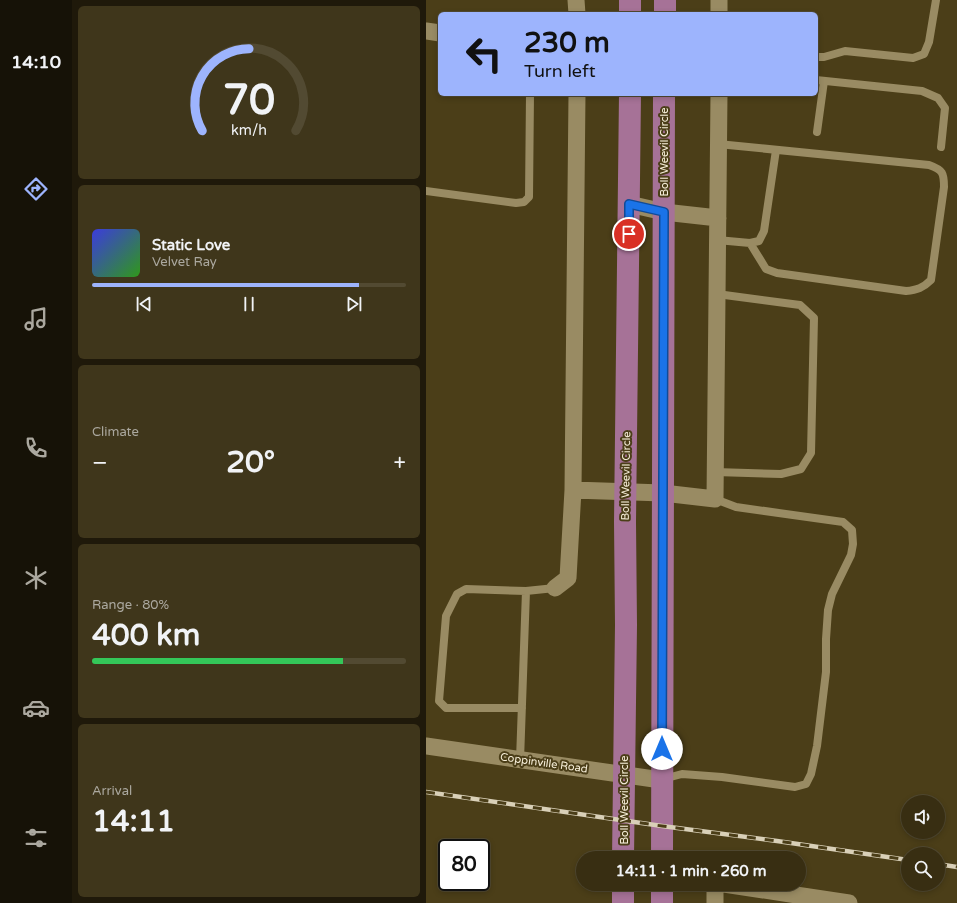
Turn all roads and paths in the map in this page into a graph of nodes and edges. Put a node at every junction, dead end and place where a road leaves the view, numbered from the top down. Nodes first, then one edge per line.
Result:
1 (576, 0) edge
2 (630, 0) edge
3 (665, 0) edge
4 (719, 0) edge
5 (936, 0) edge
6 (577, 12) edge
7 (630, 12) edge
8 (665, 12) edge
9 (719, 12) edge
10 (426, 31) edge
11 (438, 33) edge
12 (818, 57) edge
13 (820, 80) edge
14 (530, 96) edge
15 (577, 96) edge
16 (630, 96) edge
17 (664, 96) edge
18 (719, 96) edge
19 (817, 132) dead end
20 (718, 144) junction
21 (941, 147) dead end
22 (776, 150) junction
23 (426, 191) edge
24 (629, 204) junction
25 (664, 212) junction
26 (718, 218) junction
27 (718, 240) junction
28 (750, 243) junction
29 (717, 294) junction
30 (715, 472) junction
31 (574, 490) junction
32 (626, 492) junction
33 (663, 493) junction
34 (715, 499) junction
35 (555, 588) joint
36 (526, 591) junction
37 (522, 708) junction
38 (426, 746) edge
39 (520, 760) junction
40 (623, 774) junction
41 (661, 780) junction
42 (623, 851) edge
43 (662, 851) edge
44 (623, 891) edge
45 (662, 891) edge
46 (715, 891) edge
47 (767, 891) edge
48 (791, 895) junction
49 (623, 903) edge
50 (662, 903) edge
51 (715, 903) edge
52 (772, 903) edge
53 (849, 903) edge

1 - 6 street
2 - 7 highway
3 - 8 highway
4 - 9 street
5 - 12 lane
10 - 11 street
13 - 19 lane
13 - 21 lane
14 - 23 lane
15 - 31 street
16 - 24 highway, Boll Weevil Circle
17 - 25 highway, Boll Weevil Circle
18 - 20 street
20 - 22 lane
20 - 26 street
22 - 28 lane
22 - 28 lane
24 - 25 street
24 - 32 highway, Boll Weevil Circle
25 - 26 street
25 - 33 highway, Boll Weevil Circle
26 - 27 street
27 - 28 lane
27 - 29 street
29 - 30 street
29 - 30 lane
30 - 34 street
31 - 32 street
31 - 35 street
32 - 33 street
32 - 40 highway, Boll Weevil Circle
33 - 34 street
33 - 41 highway, Boll Weevil Circle
34 - 41 lane
35 - 36 lane
36 - 37 lane
36 - 37 lane
37 - 39 lane
38 - 39 street, Coppinville Road
39 - 40 street, Coppinville Road
40 - 41 street, Coppinville Road
40 - 42 highway, Boll Weevil Circle
41 - 43 highway, Boll Weevil Circle
44 - 49 highway
45 - 50 highway
46 - 51 street
47 - 48 street
48 - 52 street
48 - 53 street

